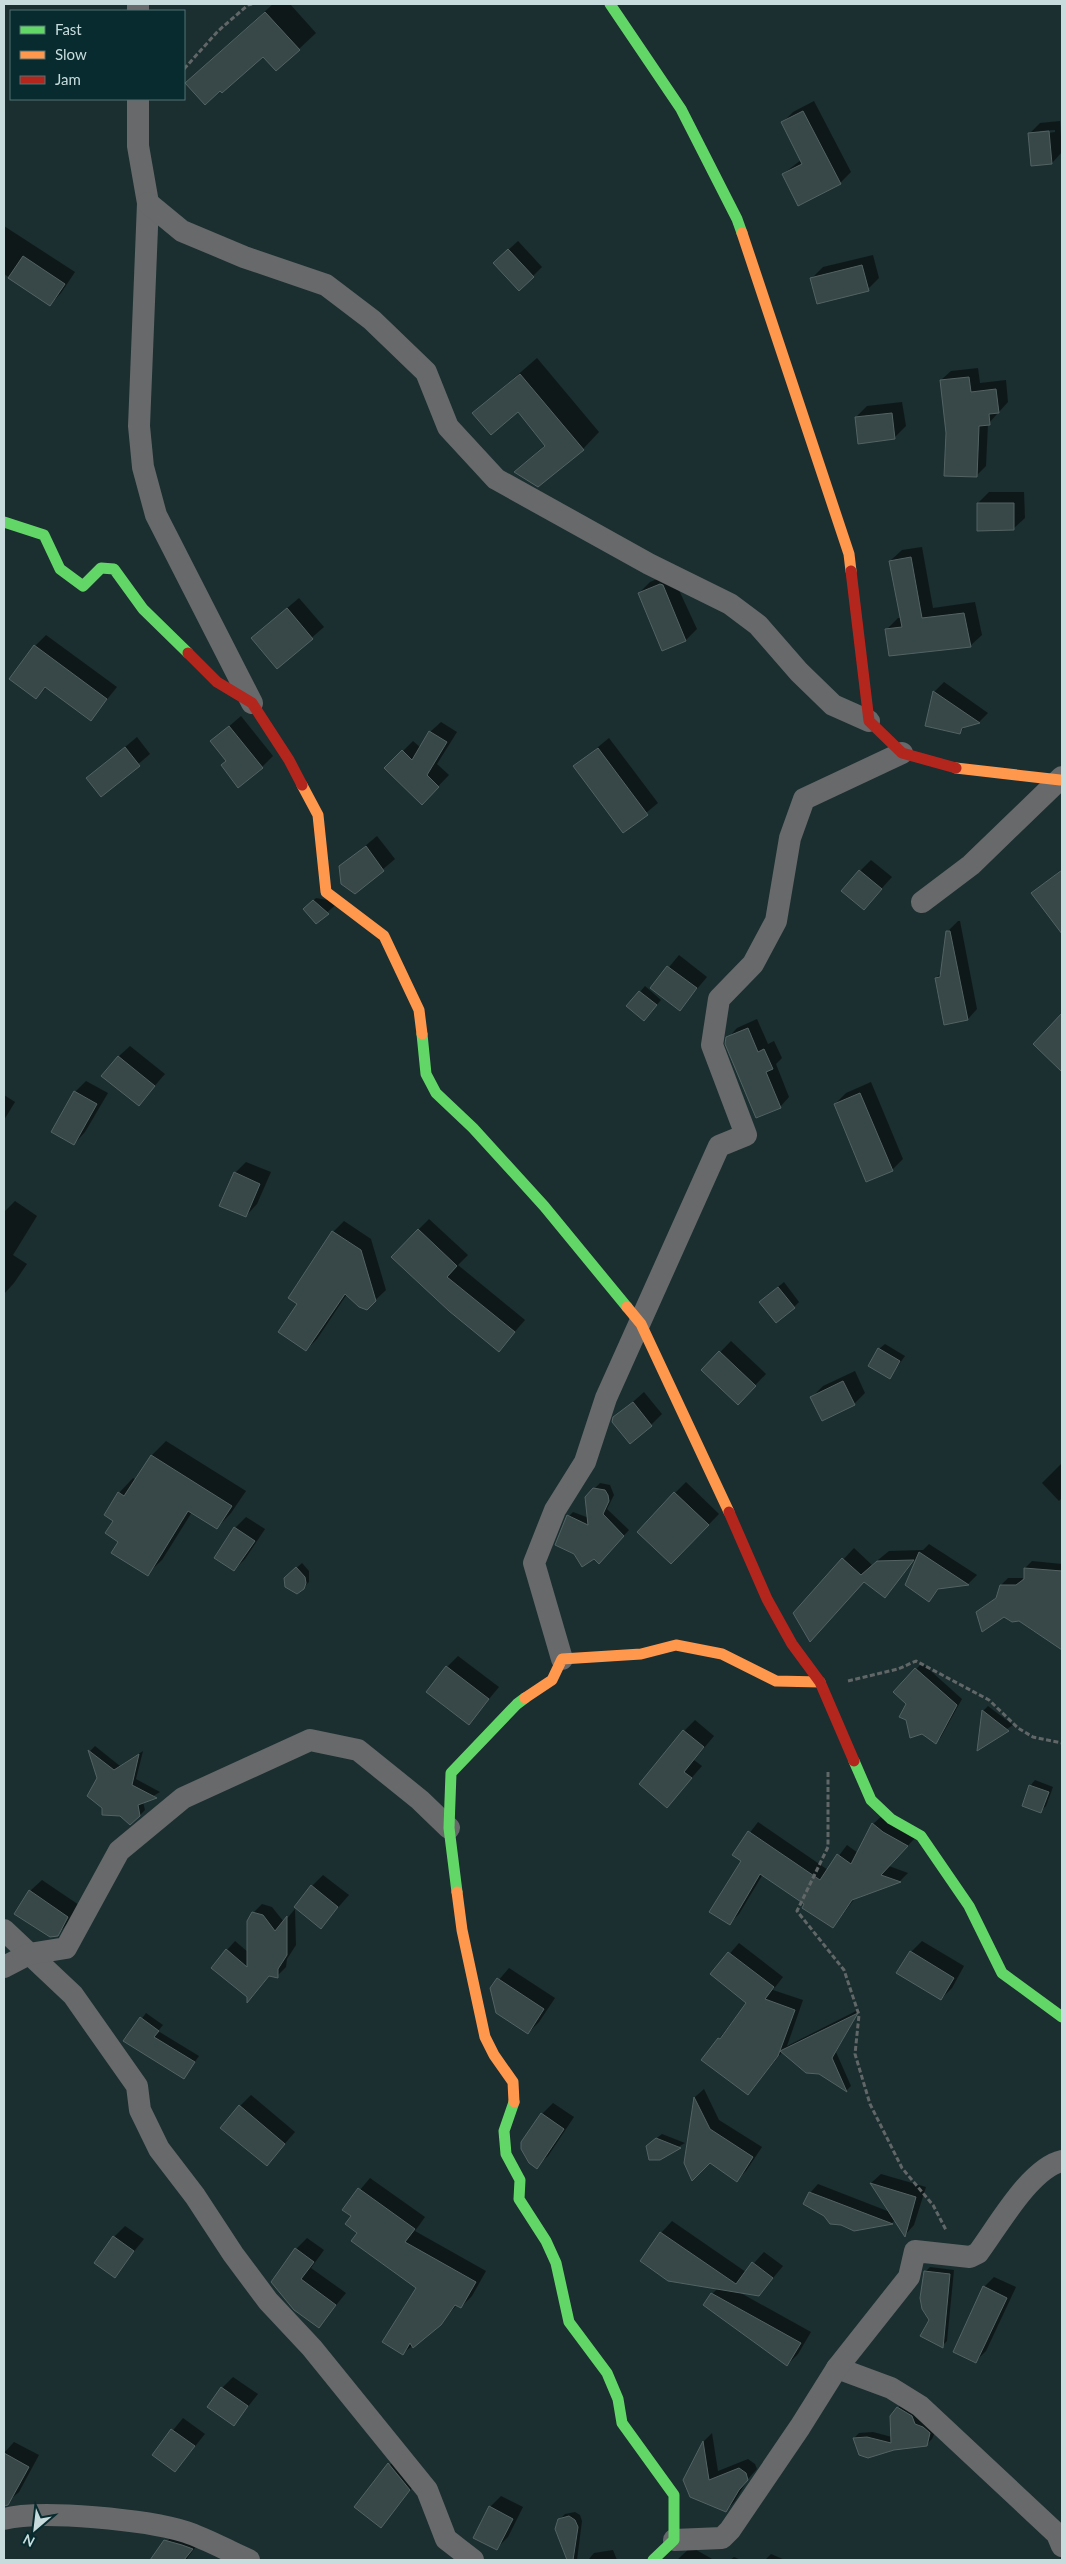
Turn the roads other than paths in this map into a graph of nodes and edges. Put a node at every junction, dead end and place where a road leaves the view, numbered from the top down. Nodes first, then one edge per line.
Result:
1 (610, 4) edge
2 (138, 100) edge
3 (148, 203) junction
4 (4, 522) edge
5 (252, 703) junction
6 (869, 721) junction
7 (902, 753) junction
8 (1061, 778) edge
9 (922, 902) dead end
10 (641, 1324) junction
11 (562, 1659) junction
12 (820, 1682) junction
13 (449, 1828) junction
14 (4, 1930) edge
15 (30, 1954) junction
16 (4, 1966) edge
17 (1062, 2017) edge
18 (1062, 2161) edge
19 (837, 2368) junction
20 (4, 2519) edge
21 (674, 2540) junction
22 (1062, 2546) edge
23 (249, 2560) edge
24 (473, 2560) edge
25 (652, 2560) edge

1 - 6 street
2 - 3 street
3 - 5 street
3 - 6 street
4 - 5 street
5 - 10 street
6 - 7 street
7 - 8 street
7 - 10 street
8 - 9 street
10 - 11 street
10 - 12 street
11 - 12 street
11 - 13 street
12 - 17 street
13 - 15 street
13 - 21 street
14 - 15 street
15 - 16 street
15 - 24 street
18 - 19 street
19 - 21 street
19 - 22 street
20 - 23 street
21 - 25 street

